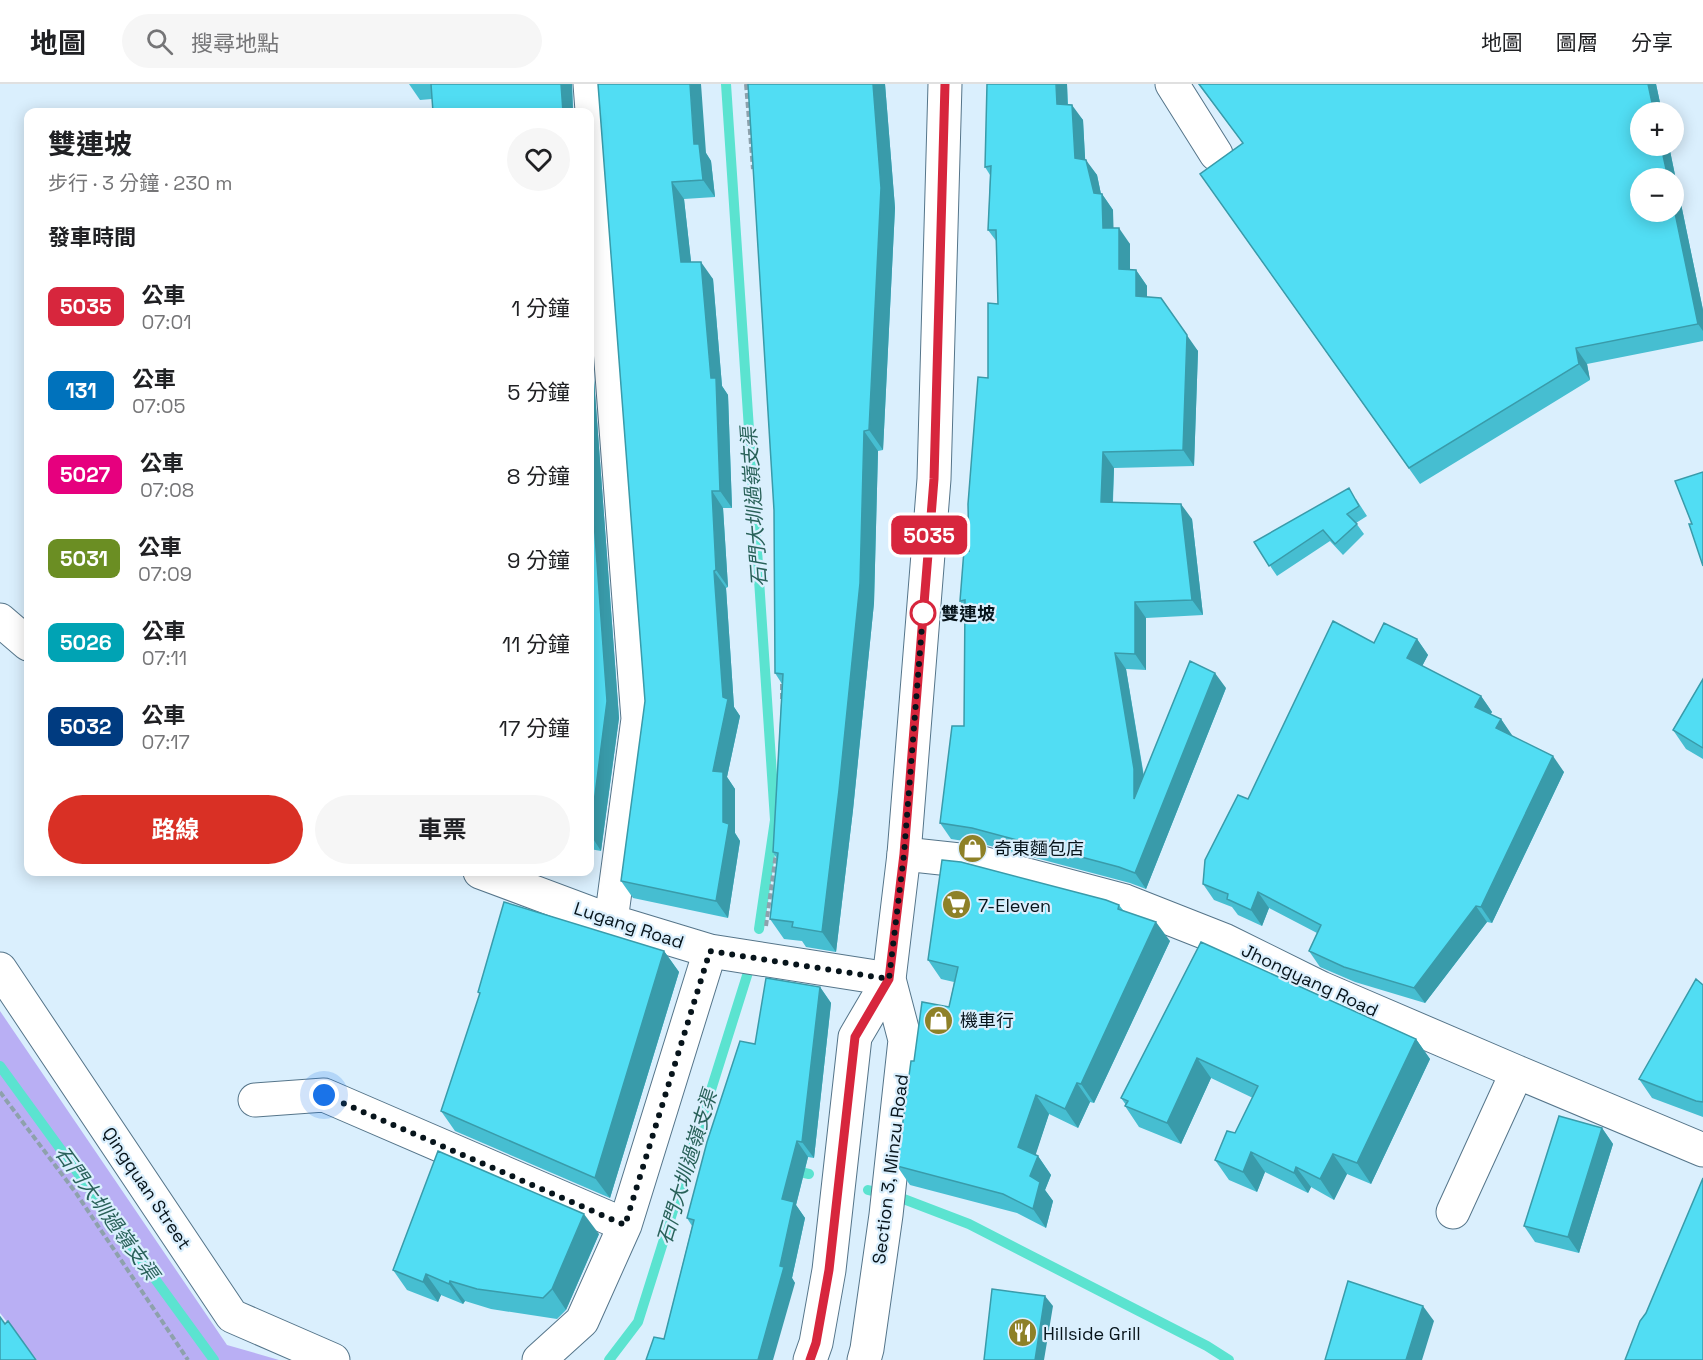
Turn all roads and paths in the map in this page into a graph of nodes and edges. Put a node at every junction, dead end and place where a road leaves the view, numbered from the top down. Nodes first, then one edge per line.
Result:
1 (590, 84) edge
2 (746, 84) edge
3 (945, 84) edge
4 (1172, 84) edge
5 (592, 108) edge
6 (594, 137) edge
7 (1216, 154) dead end
8 (754, 177) edge
9 (0, 620) edge
10 (24, 641) edge
11 (782, 678) edge
12 (782, 701) edge
13 (776, 849) edge
14 (904, 854) junction
15 (491, 876) edge
16 (611, 921) junction
17 (710, 951) junction
18 (762, 959) junction
19 (0, 969) edge
20 (889, 979) junction
21 (1516, 1072) junction
22 (0, 1092) edge
23 (255, 1100) dead end
24 (1703, 1150) edge
25 (1453, 1212) dead end
26 (625, 1225) junction
27 (188, 1360) edge
28 (333, 1360) edge
29 (539, 1360) edge
30 (810, 1360) edge
31 (864, 1360) edge

1 - 5 street
2 - 8 path
3 - 14 street, Section 3, Minzu Road
4 - 7 street
6 - 16 street
9 - 10 street
11 - 12 path
13 - 18 path
14 - 20 street, Section 3, Minzu Road
14 - 21 street, Jhongyang Road
15 - 16 street, Lugang Road
16 - 17 street, Lugang Road
17 - 18 street, Lugang Road
17 - 26 street
18 - 20 street, Lugang Road
19 - 28 street, Qingquan Street
20 - 30 street, Section 3, Minzu Road
20 - 31 street, Section 3, Minzu Road
21 - 24 street, Jhongyang Road
21 - 25 street
22 - 27 path
23 - 26 street
26 - 29 street

